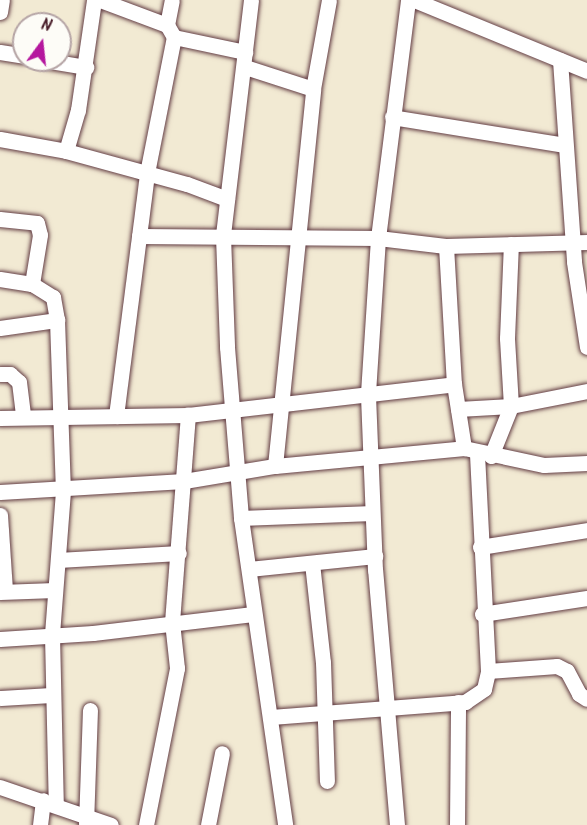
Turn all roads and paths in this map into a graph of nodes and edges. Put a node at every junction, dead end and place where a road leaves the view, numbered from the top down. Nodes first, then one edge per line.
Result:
1 (2, 0) edge
2 (94, 0) edge
3 (100, 0) edge
4 (172, 0) edge
5 (251, 0) edge
6 (329, 0) edge
7 (417, 1) edge
8 (0, 12) edge
9 (171, 31) junction
10 (245, 59) junction
11 (560, 60) junction
12 (72, 65) edge
13 (86, 67) junction
14 (587, 71) edge
15 (312, 89) junction
16 (392, 117) junction
17 (0, 139) edge
18 (564, 145) junction
19 (66, 151) junction
20 (147, 173) junction
21 (227, 200) junction
22 (0, 219) edge
23 (140, 236) junction
24 (223, 236) junction
25 (299, 238) junction
26 (378, 238) junction
27 (580, 243) edge
28 (511, 244) junction
29 (446, 246) junction
30 (0, 279) edge
31 (32, 284) junction
32 (57, 320) junction
33 (0, 328) edge
34 (587, 347) edge
35 (0, 374) edge
36 (454, 384) junction
37 (587, 391) edge
38 (368, 393) junction
39 (280, 405) junction
40 (511, 406) junction
41 (458, 409) junction
42 (233, 411) junction
43 (62, 415) junction
44 (188, 415) junction
45 (116, 416) junction
46 (23, 417) junction
47 (0, 418) edge
48 (477, 452) junction
49 (369, 458) junction
50 (587, 463) edge
51 (275, 466) junction
52 (237, 472) junction
53 (184, 481) junction
54 (63, 491) junction
55 (0, 492) edge
56 (372, 513) junction
57 (0, 515) edge
58 (241, 518) junction
59 (587, 530) edge
60 (480, 547) junction
61 (179, 553) junction
62 (375, 556) junction
63 (58, 560) junction
64 (312, 562) junction
65 (249, 569) junction
66 (55, 590) junction
67 (2, 592) edge
68 (587, 598) edge
69 (253, 614) junction
70 (482, 614) junction
71 (172, 622) junction
72 (52, 635) junction
73 (0, 639) edge
74 (488, 671) junction
75 (52, 695) junction
76 (587, 699) edge
77 (458, 702) junction
78 (1, 703) edge
79 (387, 707) junction
80 (90, 710) dead end
81 (323, 711) junction
82 (270, 717) junction
83 (222, 753) dead end
84 (327, 781) dead end
85 (0, 787) edge
86 (50, 803) junction
87 (86, 820) edge
88 (40, 825) edge
89 (111, 825) edge
90 (146, 825) edge
91 (207, 825) edge
92 (285, 825) edge
93 (397, 825) edge
94 (457, 825) edge

1 - 8 street
2 - 13 street
3 - 9 street
4 - 9 street
5 - 10 street
6 - 15 street
7 - 11 street
7 - 16 street
9 - 10 street
9 - 20 street
10 - 15 street
10 - 21 street
11 - 14 street
11 - 18 street
12 - 13 street
13 - 19 street
15 - 25 street
16 - 18 street
16 - 26 street
17 - 19 street
18 - 27 street
19 - 20 street
20 - 21 street
20 - 23 street
21 - 24 street
22 - 31 street
23 - 24 street
23 - 45 street
24 - 25 street
24 - 42 street
25 - 26 street
25 - 39 street
26 - 29 street
26 - 38 street
27 - 28 street
27 - 34 street
28 - 29 street
28 - 40 street
29 - 36 street
30 - 31 street
31 - 32 street
32 - 33 street
32 - 43 street
35 - 46 street
36 - 38 street
36 - 41 street
37 - 40 street
38 - 39 street
38 - 49 street
39 - 42 street
39 - 51 street
40 - 41 street
40 - 48 street
41 - 48 street
42 - 44 street
42 - 52 street
43 - 45 street
43 - 46 street
43 - 54 street
44 - 45 street
44 - 53 street
46 - 47 street
48 - 49 street
48 - 50 street
48 - 60 street
49 - 51 street
49 - 56 street
51 - 52 street
52 - 53 street
52 - 58 street
53 - 54 street
53 - 61 street
54 - 55 street
54 - 63 street
56 - 58 street
56 - 62 street
57 - 67 street
58 - 65 street
59 - 60 street
60 - 70 street
61 - 63 street
61 - 71 street
62 - 64 street
62 - 79 street
63 - 66 street
64 - 65 street
64 - 81 street
65 - 69 street
66 - 67 street
66 - 72 street
68 - 70 street
69 - 71 street
69 - 82 street
70 - 74 street
71 - 72 street
71 - 90 street
72 - 73 street
72 - 75 street
74 - 76 street
74 - 77 street
75 - 78 street
75 - 86 street
77 - 79 street
77 - 94 street
79 - 81 street
79 - 93 street
80 - 87 street
81 - 82 street
81 - 84 street
82 - 92 street
83 - 91 street
85 - 86 street
86 - 87 street
86 - 88 street
87 - 89 street

